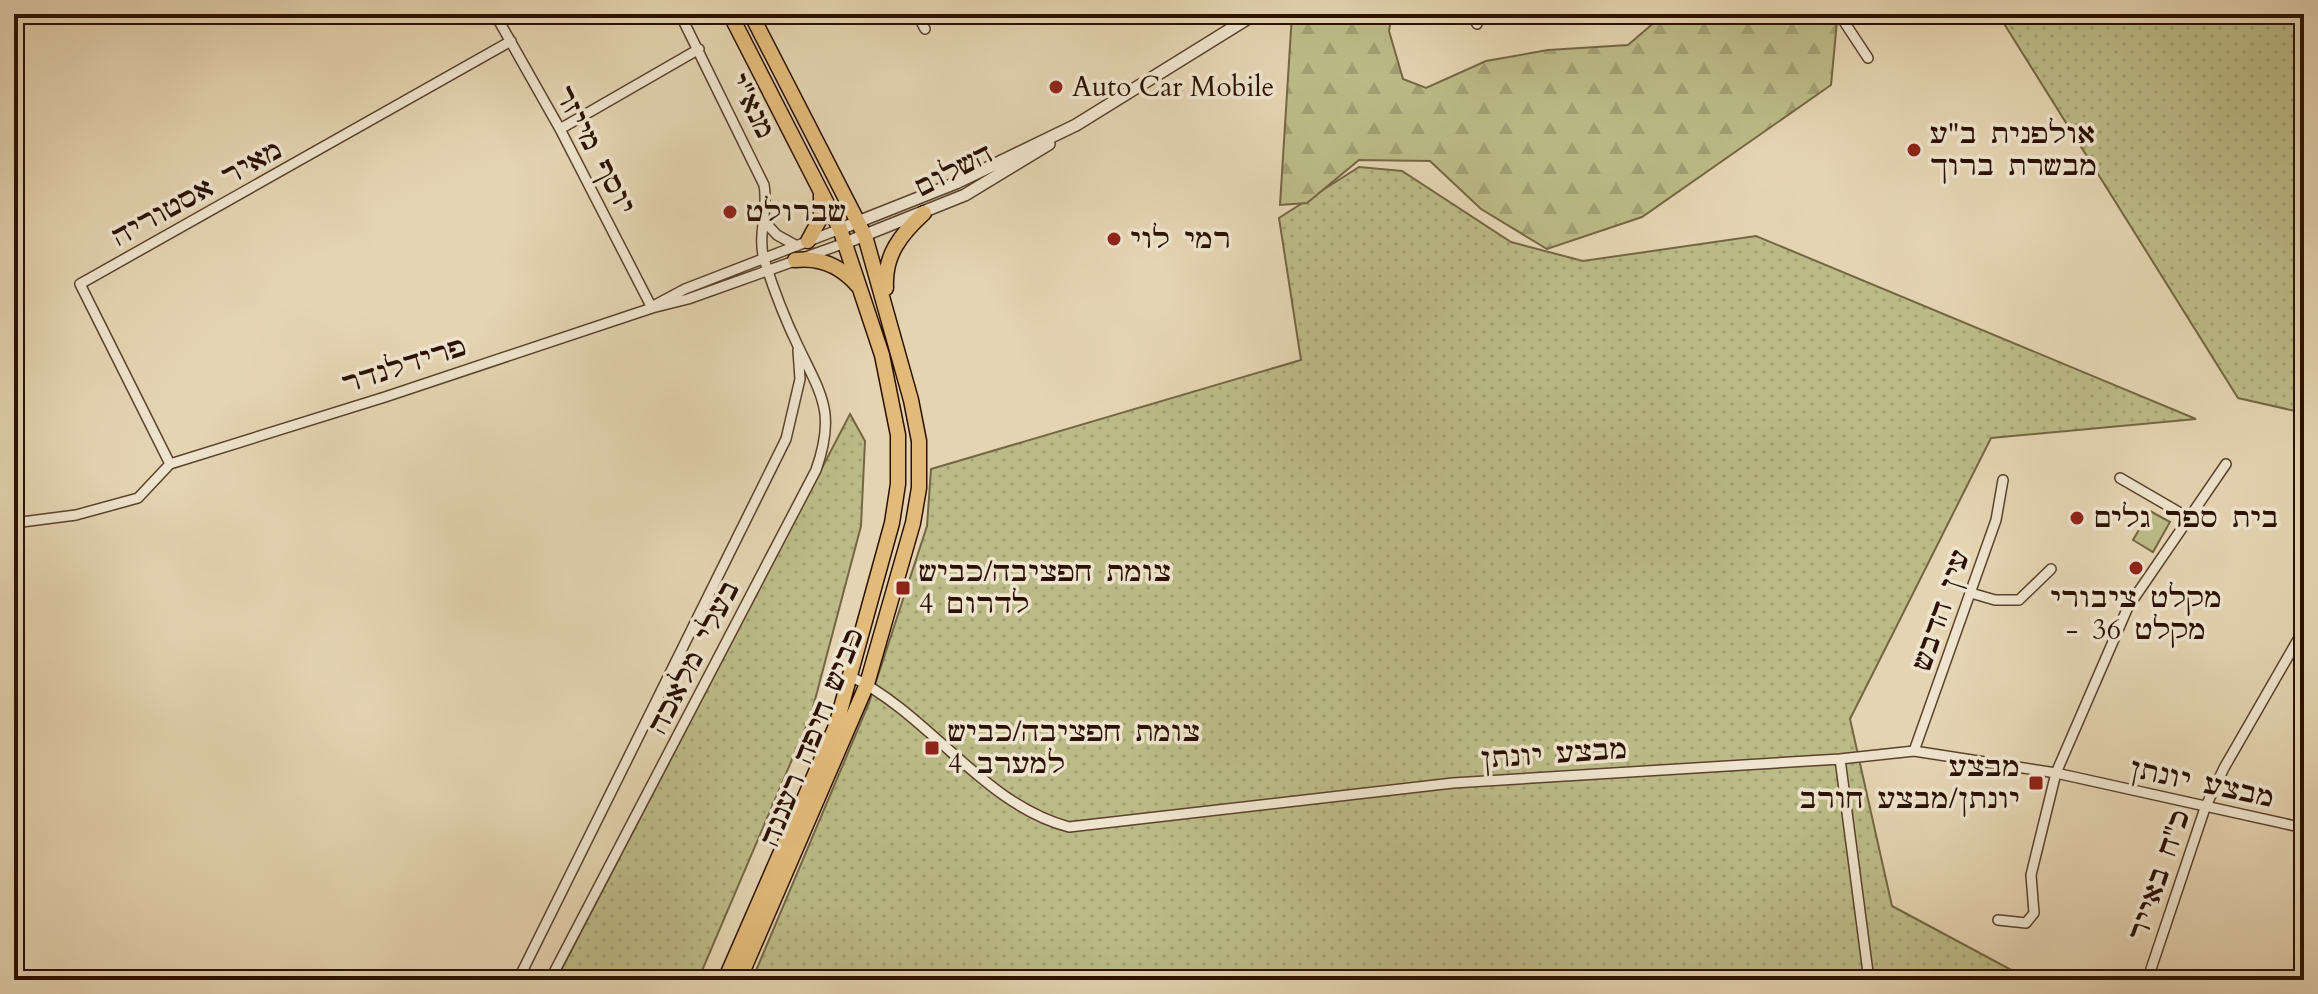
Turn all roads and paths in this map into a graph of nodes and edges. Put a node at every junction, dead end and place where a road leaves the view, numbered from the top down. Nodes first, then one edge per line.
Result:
1 (495, 14) edge
2 (680, 14) edge
3 (730, 14) edge
4 (751, 14) edge
5 (917, 14) edge
6 (1255, 14) edge
7 (1471, 14) edge
8 (1839, 14) edge
9 (1477, 24) dead end
10 (925, 29) dead end
11 (511, 41) junction
12 (699, 49) junction
13 (1868, 58) dead end
14 (1076, 125) junction
15 (560, 129) junction
16 (820, 187) junction
17 (924, 213) junction
18 (859, 221) junction
19 (765, 222) junction
20 (843, 236) junction
21 (865, 236) junction
22 (800, 249) junction
23 (764, 258) junction
24 (768, 270) junction
25 (863, 293) junction
26 (886, 305) junction
27 (652, 308) junction
28 (798, 346) junction
29 (170, 464) junction
30 (2226, 464) dead end
31 (2120, 478) dead end
32 (2003, 480) dead end
33 (2189, 518) junction
34 (14, 523) edge
35 (2051, 569) dead end
36 (1971, 593) junction
37 (2304, 629) edge
38 (850, 676) junction
39 (867, 684) junction
40 (1914, 751) junction
41 (1840, 759) junction
42 (2056, 773) junction
43 (2205, 808) junction
44 (2304, 828) edge
45 (1998, 920) dead end
46 (2151, 969) dead end
47 (518, 980) edge
48 (550, 980) edge
49 (725, 980) edge
50 (739, 980) edge
51 (1869, 980) edge

1 - 11 street, יוסף מייזר
2 - 12 street, מנא"י
3 - 16 highway, כביש חיפה רעננה
4 - 18 highway, כביש חיפה רעננה
5 - 10 street
6 - 14 street, השלום
7 - 9 street
8 - 13 street
11 - 15 street, יוסף מייזר
11 - 29 street, מאיר אסטוריה
12 - 15 street
12 - 19 street, מנא"י
14 - 17 street, השלום
14 - 18 street, השלום
15 - 27 street, יוסף מייזר
16 - 20 highway, כביש חיפה רעננה
16 - 22 highway
17 - 21 street, השלום
17 - 26 highway
18 - 20 street, פרידלנדר
18 - 21 highway, כביש חיפה רעננה
19 - 22 street
19 - 23 street, מנא"י
20 - 21 street, השלום
20 - 22 street, פרידלנדר
20 - 22 street, פרידלנדר
20 - 25 highway, כביש חיפה רעננה
21 - 26 highway, כביש חיפה רעננה
22 - 23 street, פרידלנדר
22 - 24 street, פרידלנדר
22 - 25 highway
23 - 24 street, מנא"י
23 - 27 street, פרידלנדר
24 - 27 street, פרידלנדר
24 - 28 street, בעלי מלאכה
25 - 38 highway, כביש חיפה רעננה
26 - 39 highway, כביש חיפה רעננה
27 - 29 street, פרידלנדר
28 - 47 street, בעלי מלאכה
28 - 48 street, בעלי מלאכה
29 - 34 street
30 - 33 street
31 - 33 street
32 - 36 street, עין הדבש
33 - 42 street
35 - 36 street
36 - 40 street, עין הדבש
37 - 43 street, כ"ח באייר
38 - 39 street, מבצע יונתן
38 - 49 highway, כביש חיפה רעננה
39 - 41 street, מבצע יונתן
39 - 50 highway, כביש חיפה רעננה
40 - 41 street, מבצע יונתן
40 - 42 street, מבצע יונתן
41 - 51 street
42 - 43 street, מבצע יונתן
42 - 45 street
43 - 44 street, מבצע יונתן
43 - 46 street, כ"ח באייר

